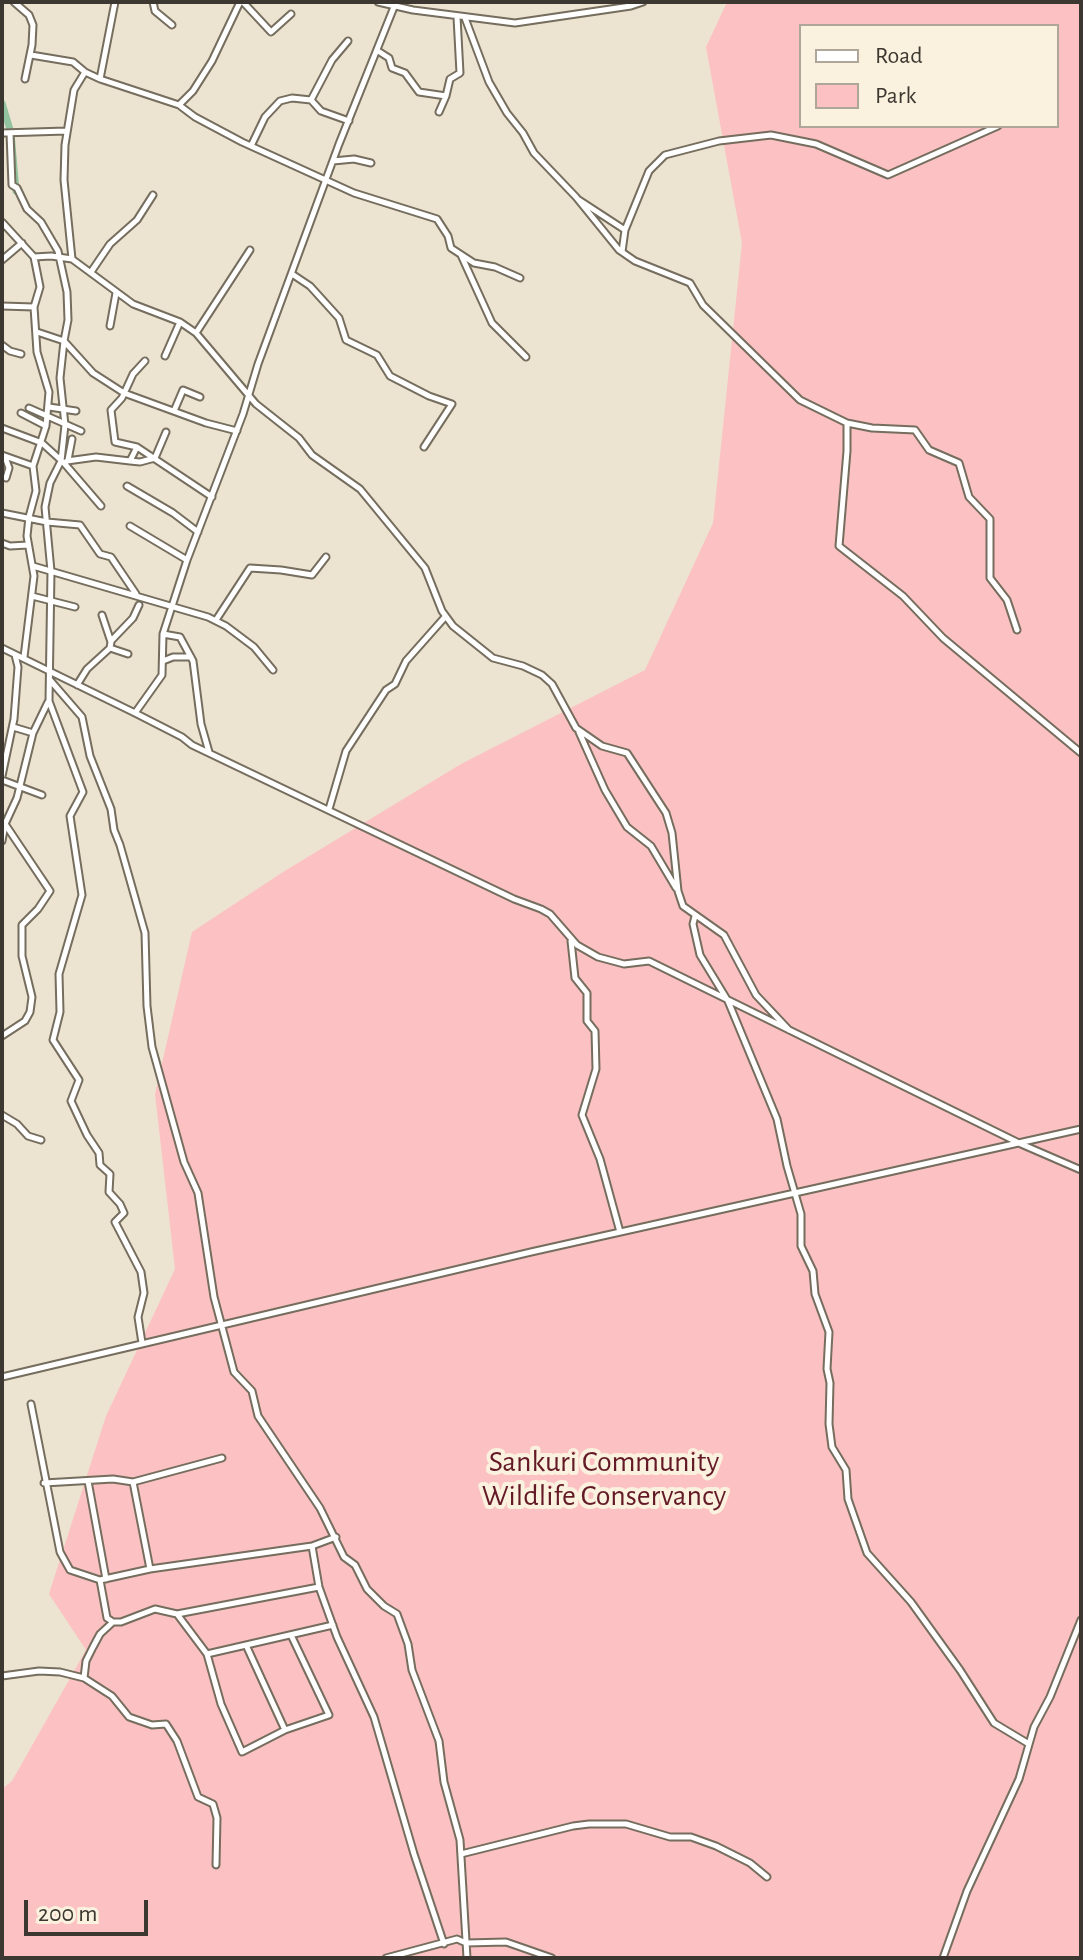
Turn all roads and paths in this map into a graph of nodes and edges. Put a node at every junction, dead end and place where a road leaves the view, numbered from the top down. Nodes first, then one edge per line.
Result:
1 (115, 2) edge
2 (153, 2) edge
3 (242, 2) edge
4 (378, 2) edge
5 (643, 2) edge
6 (18, 3) edge
7 (396, 4) edge
8 (291, 14) dead end
9 (461, 18) junction
10 (172, 25) dead end
11 (348, 41) dead end
12 (378, 51) junction
13 (31, 55) junction
14 (85, 72) junction
15 (25, 79) dead end
16 (100, 79) junction
17 (446, 96) junction
18 (311, 100) junction
19 (179, 105) junction
20 (439, 112) dead end
21 (349, 121) junction
22 (994, 128) edge
23 (66, 131) junction
24 (2, 133) edge
25 (10, 133) junction
26 (251, 146) junction
27 (333, 161) junction
28 (371, 163) dead end
29 (327, 179) junction
30 (153, 195) dead end
31 (576, 197) junction
32 (2, 222) edge
33 (625, 230) junction
34 (22, 243) junction
35 (250, 250) dead end
36 (622, 252) junction
37 (460, 254) junction
38 (34, 257) junction
39 (59, 257) junction
40 (72, 259) junction
41 (2, 260) edge
42 (91, 272) junction
43 (292, 274) junction
44 (520, 278) dead end
45 (116, 293) junction
46 (2, 306) edge
47 (34, 307) junction
48 (180, 322) junction
49 (110, 326) dead end
50 (37, 332) junction
51 (196, 333) junction
52 (64, 341) junction
53 (2, 345) edge
54 (21, 354) dead end
55 (165, 356) dead end
56 (526, 357) dead end
57 (145, 361) dead end
58 (124, 393) junction
59 (249, 395) junction
60 (200, 397) dead end
61 (49, 407) junction
62 (29, 408) dead end
63 (64, 411) junction
64 (76, 411) dead end
65 (174, 411) junction
66 (21, 413) dead end
67 (48, 417) junction
68 (847, 423) junction
69 (65, 425) junction
70 (46, 426) junction
71 (2, 428) edge
72 (81, 431) dead end
73 (237, 431) junction
74 (166, 432) dead end
75 (72, 439) dead end
76 (42, 443) junction
77 (137, 447) junction
78 (424, 447) dead end
79 (3, 456) edge
80 (155, 458) junction
81 (130, 461) junction
82 (64, 462) junction
83 (33, 466) junction
84 (6, 478) dead end
85 (127, 486) dead end
86 (212, 497) junction
87 (101, 506) dead end
88 (2, 513) edge
89 (29, 517) junction
90 (47, 522) junction
91 (130, 526) dead end
92 (198, 532) junction
93 (2, 543) edge
94 (28, 545) junction
95 (326, 557) dead end
96 (187, 560) junction
97 (33, 566) junction
98 (51, 571) junction
99 (136, 595) junction
100 (32, 596) junction
101 (50, 600) junction
102 (139, 605) dead end
103 (172, 605) junction
104 (75, 607) dead end
105 (102, 615) dead end
106 (445, 617) junction
107 (216, 620) junction
108 (1017, 630) dead end
109 (163, 634) junction
110 (110, 645) junction
111 (2, 648) edge
112 (15, 654) junction
113 (128, 654) dead end
114 (24, 657) junction
115 (191, 657) junction
116 (163, 661) junction
117 (273, 670) dead end
118 (50, 677) junction
119 (77, 685) junction
120 (49, 701) junction
121 (135, 713) junction
122 (13, 727) junction
123 (579, 731) junction
124 (33, 733) junction
125 (209, 752) junction
126 (1081, 753) edge
127 (2, 778) edge
128 (19, 787) junction
129 (42, 795) dead end
130 (329, 809) junction
131 (5, 824) junction
132 (2, 841) edge
133 (678, 891) junction
134 (695, 916) junction
135 (571, 940) junction
136 (728, 1001) junction
137 (790, 1031) junction
138 (2, 1036) edge
139 (2, 1115) edge
140 (1081, 1129) edge
141 (41, 1140) dead end
142 (1021, 1144) junction
143 (1081, 1170) edge
144 (795, 1192) junction
145 (620, 1232) junction
146 (222, 1324) junction
147 (142, 1343) junction
148 (2, 1377) edge
149 (31, 1404) dead end
150 (222, 1458) dead end
151 (88, 1481) junction
152 (133, 1482) junction
153 (44, 1483) junction
154 (336, 1537) junction
155 (312, 1546) junction
156 (150, 1569) junction
157 (103, 1579) junction
158 (319, 1587) junction
159 (177, 1614) junction
160 (1081, 1620) edge
161 (113, 1622) junction
162 (333, 1625) junction
163 (291, 1635) junction
164 (246, 1645) junction
165 (207, 1654) junction
166 (2, 1676) edge
167 (84, 1678) junction
168 (285, 1730) junction
169 (1029, 1744) junction
170 (461, 1854) junction
171 (216, 1865) dead end
172 (767, 1877) dead end
173 (466, 1943) junction
174 (444, 1944) junction
175 (386, 1958) edge
176 (467, 1958) edge
177 (552, 1958) edge
178 (943, 1958) edge

1 - 16 street
2 - 10 street
3 - 8 street
3 - 19 street
4 - 7 street
5 - 9 street
6 - 13 street
7 - 9 street
7 - 12 street
9 - 17 street
9 - 31 street
11 - 18 street
12 - 17 street
12 - 21 street
13 - 14 street
13 - 15 street
14 - 16 street
14 - 23 street
16 - 19 street
17 - 20 street
18 - 21 street
18 - 26 street
19 - 26 street
21 - 27 street
22 - 33 street
23 - 25 street
23 - 40 street
24 - 25 street
25 - 39 street
26 - 29 street
27 - 28 street
27 - 29 street
29 - 37 street
29 - 43 street
30 - 42 street
31 - 33 street
31 - 36 street
32 - 34 street
33 - 36 street
34 - 38 street
34 - 41 street
35 - 51 street
36 - 68 street
37 - 44 street
37 - 56 street
38 - 39 street
38 - 47 street
39 - 40 street
39 - 52 street
40 - 42 street
42 - 45 street
43 - 59 street
43 - 78 street
45 - 48 street
45 - 49 street
46 - 47 street
47 - 50 street
48 - 51 street
48 - 55 street
50 - 52 street
50 - 61 street
51 - 59 street
52 - 58 street
52 - 63 street
53 - 54 street
57 - 58 street
58 - 65 street
58 - 77 street
59 - 73 street
59 - 106 street
60 - 65 street
61 - 63 street
61 - 67 street
62 - 67 street
63 - 64 street
63 - 69 street
65 - 73 street
66 - 70 street
67 - 69 street
67 - 70 street
68 - 108 street
68 - 126 street
69 - 72 street
69 - 82 street
70 - 76 street
71 - 76 street
73 - 86 street
74 - 80 street
75 - 82 street
76 - 82 street
76 - 83 street
77 - 80 street
77 - 81 street
79 - 83 street
79 - 84 street
80 - 81 street
80 - 86 street
81 - 82 street
82 - 87 street
82 - 90 street
83 - 89 street
85 - 92 street
86 - 92 street
88 - 89 street
89 - 90 street
89 - 94 street
90 - 98 street
90 - 99 street
91 - 96 street
92 - 96 street
93 - 94 street
94 - 97 street
95 - 107 street
96 - 103 street
97 - 98 street
97 - 100 street
98 - 99 street
98 - 101 street
99 - 103 street
100 - 101 street
100 - 114 street
101 - 104 street
101 - 118 street
102 - 110 street
103 - 107 street
103 - 109 street
105 - 110 street
106 - 123 street
106 - 130 street
107 - 117 street
109 - 115 street
109 - 116 street
110 - 113 street
110 - 119 street
111 - 112 street
112 - 114 street
112 - 122 street
114 - 118 street
115 - 116 street
115 - 125 street
116 - 121 street
118 - 119 street
118 - 120 street
118 - 146 street
119 - 121 street
120 - 124 street
120 - 147 street
121 - 125 street
122 - 124 street
122 - 127 street
123 - 133 street
123 - 133 street
124 - 128 street
125 - 130 street
127 - 128 street
128 - 129 street
128 - 131 street
130 - 135 street
131 - 132 street
131 - 138 street
133 - 134 street
134 - 136 street
134 - 137 street
135 - 136 street
135 - 145 street
136 - 137 street
136 - 144 street
137 - 142 street
139 - 141 street
140 - 142 street
142 - 143 street
142 - 144 street
144 - 145 street
144 - 169 street
145 - 146 street
146 - 147 street
146 - 154 street
147 - 148 street
149 - 153 street
150 - 152 street
151 - 152 street
151 - 153 street
151 - 157 street
152 - 156 street
153 - 157 street
154 - 155 street
154 - 170 street
155 - 156 street
155 - 158 street
156 - 157 street
157 - 161 street
158 - 159 street
158 - 162 street
159 - 161 street
159 - 165 street
160 - 169 street
161 - 167 street
162 - 163 street
162 - 174 street
163 - 164 street
163 - 168 street
164 - 165 street
164 - 168 street
165 - 168 street
166 - 167 street
167 - 171 street
169 - 178 street
170 - 172 street
170 - 173 street
173 - 174 street
173 - 176 street
173 - 177 street
174 - 175 street

